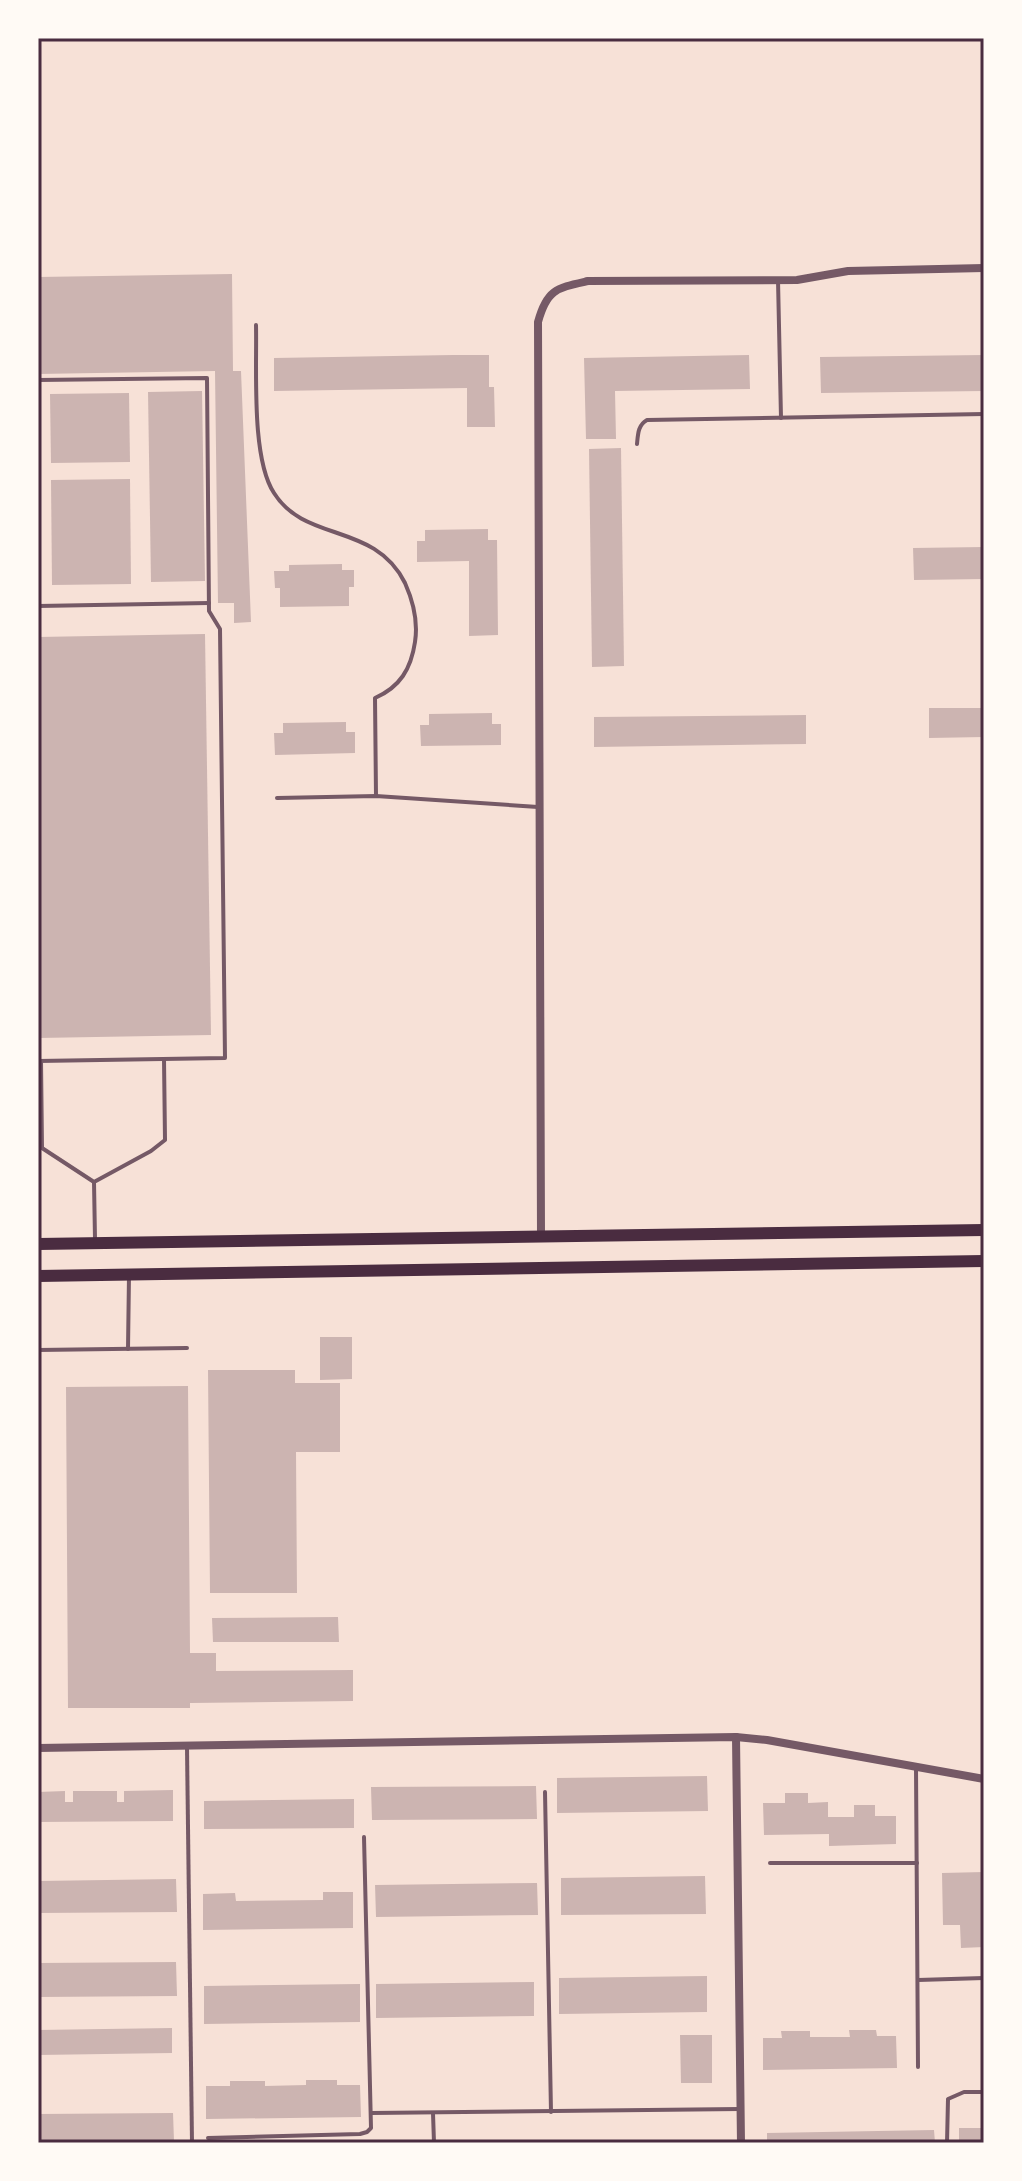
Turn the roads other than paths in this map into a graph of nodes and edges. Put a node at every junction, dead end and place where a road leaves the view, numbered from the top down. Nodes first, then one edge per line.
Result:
1 (984, 268) edge
2 (778, 280) junction
3 (256, 325) dead end
4 (38, 380) edge
5 (984, 414) edge
6 (781, 418) junction
7 (637, 444) dead end
8 (209, 603) junction
9 (38, 606) edge
10 (376, 796) junction
11 (277, 798) dead end
12 (539, 807) junction
13 (164, 1059) junction
14 (39, 1061) edge
15 (94, 1182) junction
16 (984, 1230) edge
17 (541, 1236) junction
18 (95, 1243) junction
19 (38, 1244) edge
20 (984, 1261) edge
21 (129, 1275) junction
22 (38, 1276) edge
23 (187, 1348) dead end
24 (128, 1349) junction
25 (38, 1350) edge
26 (736, 1737) junction
27 (187, 1745) junction
28 (38, 1748) edge
29 (916, 1767) junction
30 (984, 1779) edge
31 (545, 1792) dead end
32 (364, 1837) dead end
33 (770, 1863) dead end
34 (917, 1863) junction
35 (984, 1978) edge
36 (918, 1980) junction
37 (918, 2067) dead end
38 (984, 2092) edge
39 (740, 2109) junction
40 (551, 2112) junction
41 (371, 2113) junction
42 (433, 2113) junction
43 (309, 2135) junction
44 (208, 2138) dead end
45 (192, 2143) edge
46 (309, 2143) edge
47 (434, 2143) edge
48 (741, 2143) edge
49 (947, 2143) edge

1 - 2 street
2 - 6 lane
2 - 12 street
3 - 10 lane
4 - 8 lane
5 - 6 lane
6 - 7 lane
8 - 9 lane
8 - 13 lane
10 - 11 lane
10 - 12 lane
12 - 17 street
13 - 14 lane
13 - 15 lane
14 - 15 lane
15 - 18 lane
16 - 17 main road
17 - 18 main road
18 - 19 main road
20 - 21 main road
21 - 22 main road
21 - 24 lane
23 - 24 lane
24 - 25 lane
26 - 27 street
26 - 29 street
26 - 39 street
27 - 28 street
27 - 45 lane
29 - 30 street
29 - 34 lane
31 - 40 lane
32 - 41 lane
33 - 34 lane
34 - 36 lane
35 - 36 lane
36 - 37 lane
38 - 49 lane
39 - 40 lane
39 - 48 street
40 - 42 lane
41 - 42 lane
41 - 43 lane
42 - 47 lane
43 - 44 lane
43 - 46 lane

